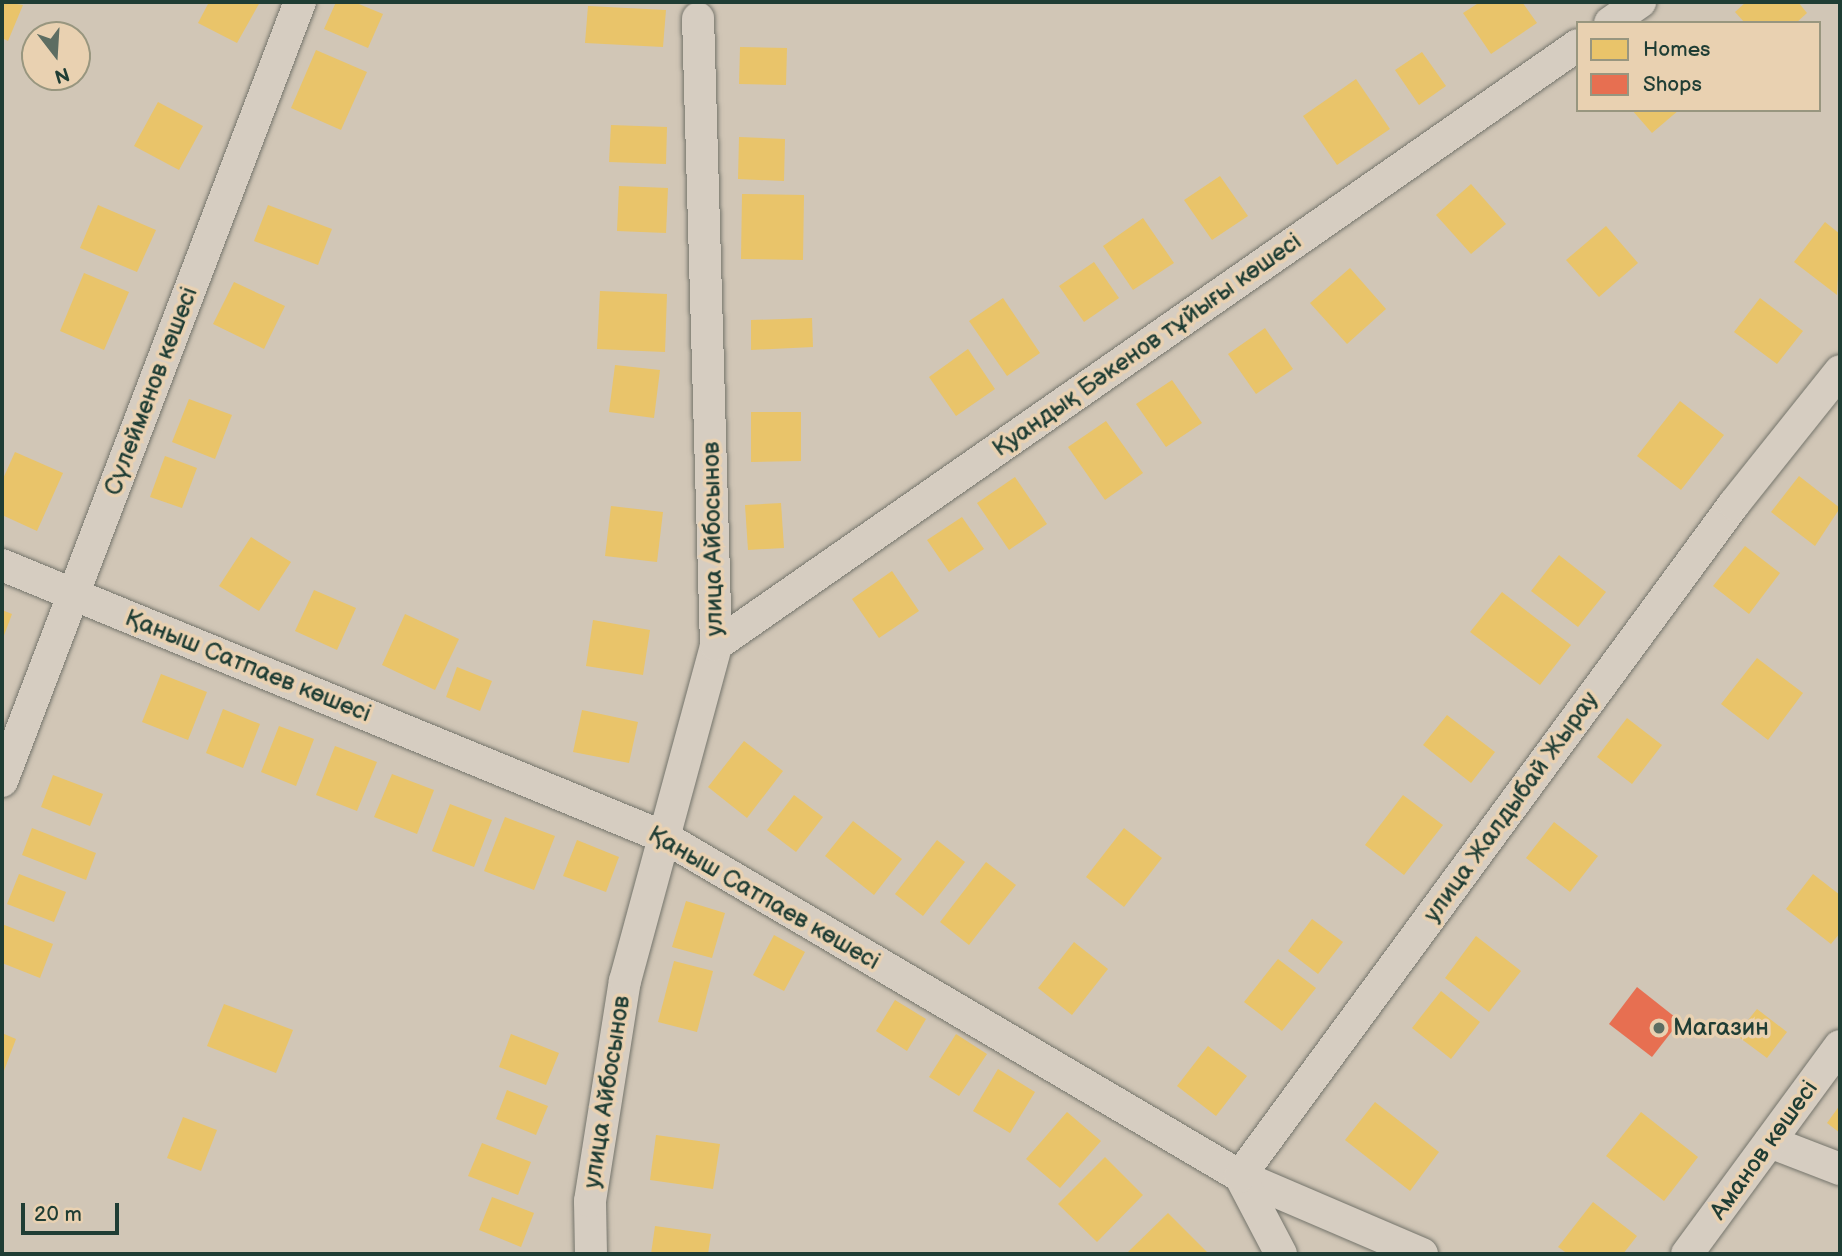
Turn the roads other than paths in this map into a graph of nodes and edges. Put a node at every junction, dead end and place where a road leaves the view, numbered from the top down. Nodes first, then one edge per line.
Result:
1 (300, 2) edge
2 (1640, 2) edge
3 (698, 18) dead end
4 (1613, 21) edge
5 (1576, 46) edge
6 (1840, 371) edge
7 (2, 565) edge
8 (73, 594) junction
9 (716, 645) junction
10 (2, 781) edge
11 (664, 837) junction
12 (1840, 1045) edge
13 (1770, 1142) junction
14 (1840, 1169) edge
15 (1240, 1176) junction
16 (591, 1254) edge
17 (1281, 1254) edge
18 (1422, 1254) edge
19 (1687, 1254) edge

1 - 8 street, Сүлейменов көшесі
2 - 4 street
3 - 9 street, улица Айбосынов
5 - 9 street, Қуандық Бәкенов тұйығы көшесі
6 - 15 street, улица Жалдыбай Жырау
7 - 8 street, Қаныш Сатпаев көшесі
8 - 10 street, Сүлейменов көшесі
8 - 11 street, Қаныш Сатпаев көшесі
9 - 11 street, улица Айбосынов
11 - 15 street, Қаныш Сатпаев көшесі
11 - 16 street, улица Айбосынов
12 - 13 street, Аманов көшесі
13 - 14 street
13 - 19 street, Аманов көшесі
15 - 17 street
15 - 18 street, Қаныш Сатпаев көшесі

